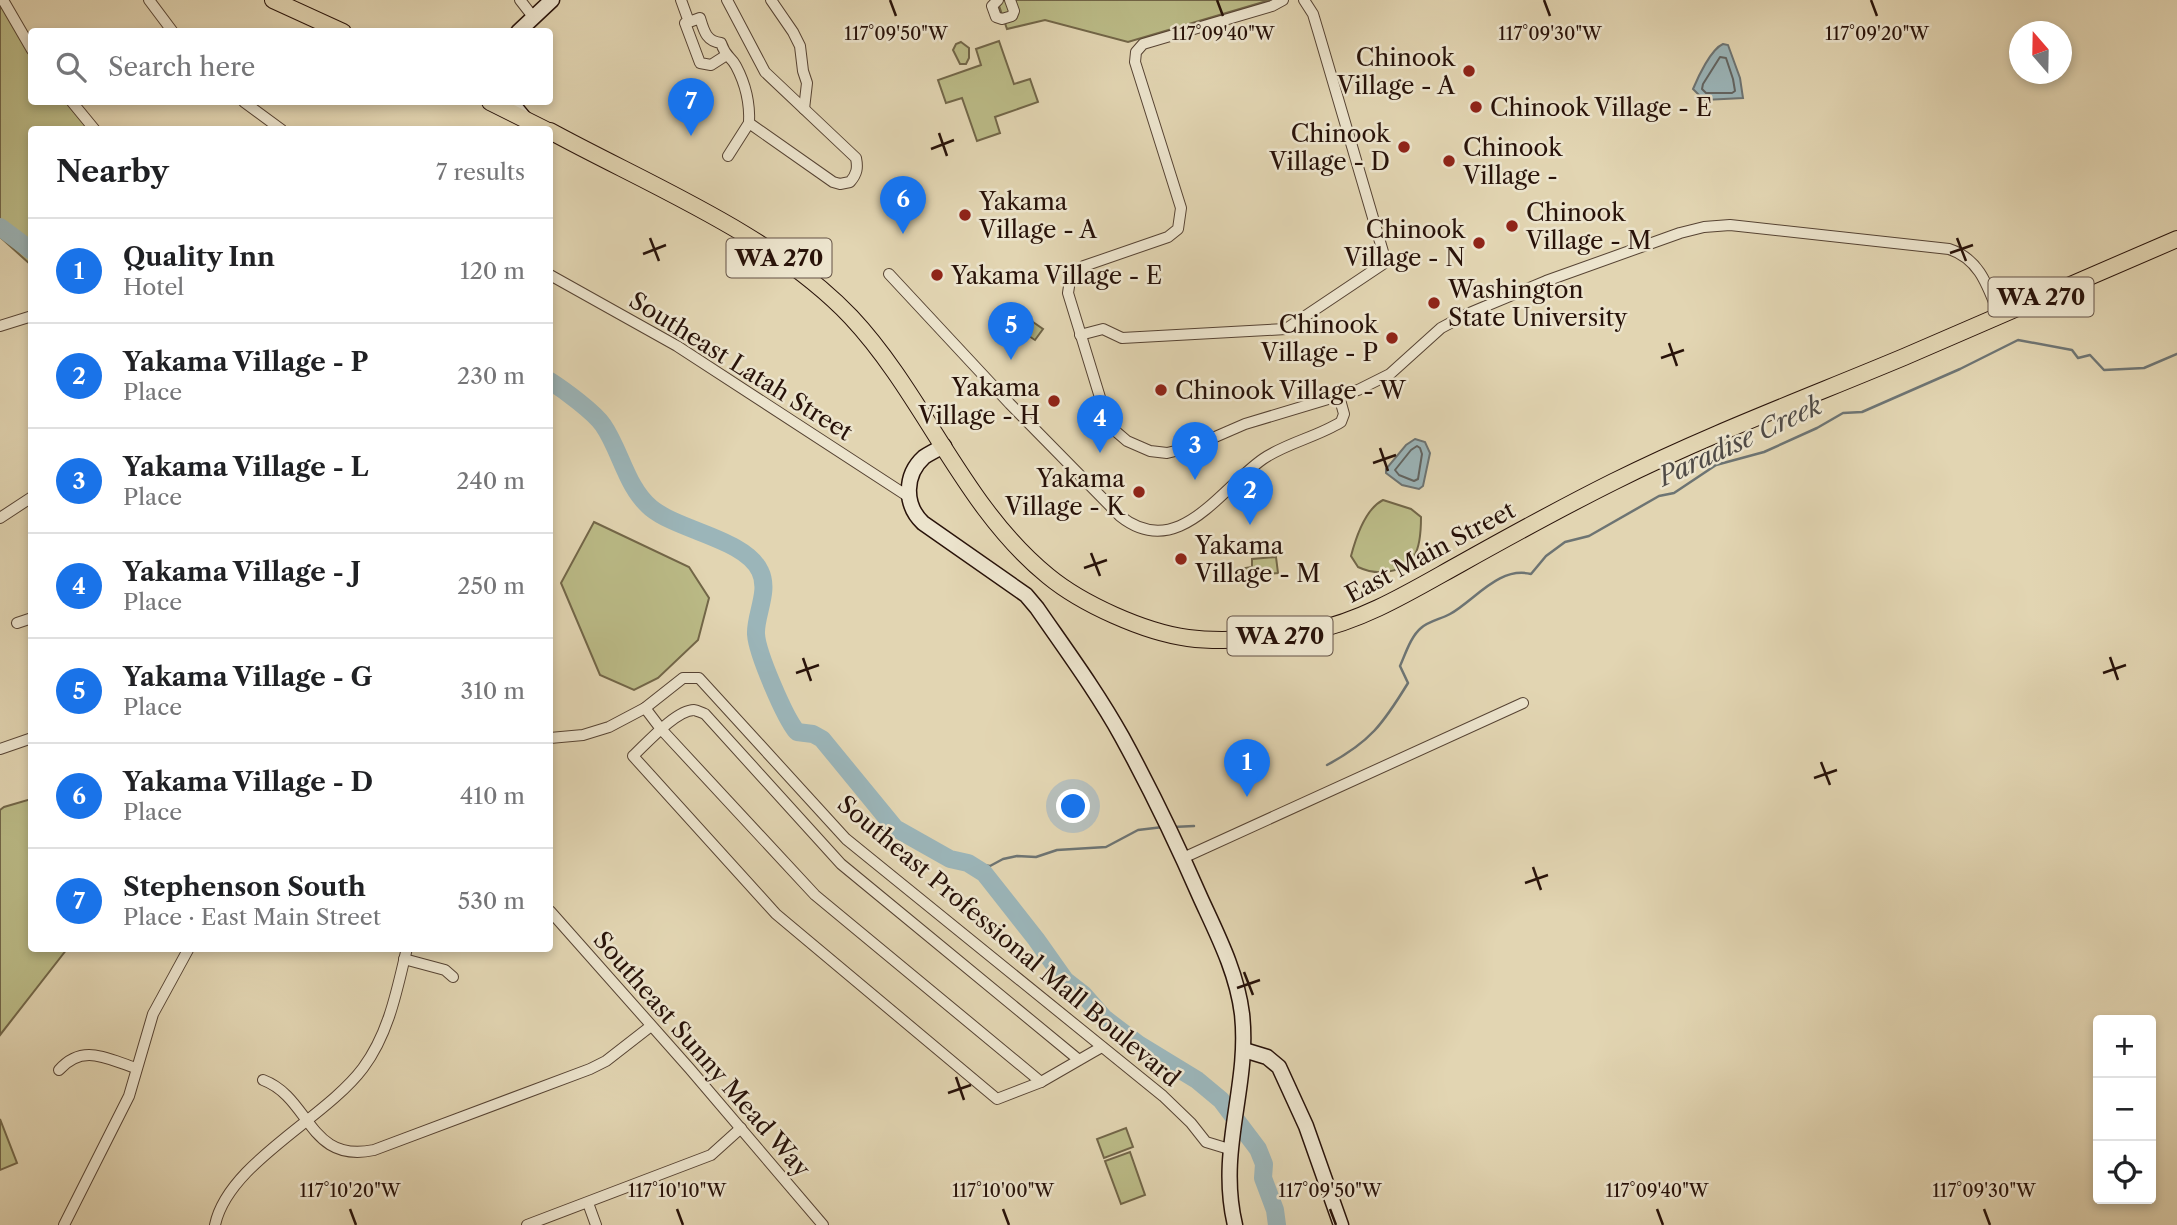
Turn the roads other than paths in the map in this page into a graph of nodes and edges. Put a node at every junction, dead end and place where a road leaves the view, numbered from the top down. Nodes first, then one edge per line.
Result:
1 (3, 0) edge
2 (149, 0) edge
3 (273, 0) edge
4 (520, 0) edge
5 (552, 0) edge
6 (681, 0) edge
7 (727, 0) edge
8 (771, 0) edge
9 (996, 0) edge
10 (1010, 0) edge
11 (1283, 0) edge
12 (1304, 0) edge
13 (534, 18) junction
14 (689, 22) junction
15 (170, 28) edge
16 (334, 28) edge
17 (522, 28) edge
18 (28, 43) edge
19 (725, 56) junction
20 (806, 89) junction
21 (789, 95) junction
22 (74, 105) edge
23 (248, 105) edge
24 (496, 105) edge
25 (513, 105) edge
26 (804, 109) junction
27 (524, 118) junction
28 (749, 123) junction
29 (92, 126) edge
30 (277, 126) edge
31 (540, 126) edge
32 (553, 133) edge
33 (728, 156) dead end
34 (2177, 239) edge
35 (889, 274) dead end
36 (553, 277) edge
37 (1999, 315) junction
38 (28, 317) edge
39 (0, 326) edge
40 (1080, 335) junction
41 (1339, 396) junction
42 (944, 446) junction
43 (909, 497) junction
44 (28, 500) edge
45 (0, 517) edge
46 (28, 619) edge
47 (17, 623) dead end
48 (1523, 703) dead end
49 (645, 708) junction
50 (661, 729) junction
51 (553, 738) edge
52 (28, 739) edge
53 (0, 749) edge
54 (1183, 858) junction
55 (553, 914) edge
56 (187, 952) edge
57 (405, 954) edge
58 (453, 977) dead end
59 (650, 1026) junction
60 (1102, 1047) junction
61 (1244, 1050) junction
62 (1079, 1060) junction
63 (136, 1068) junction
64 (59, 1070) dead end
65 (263, 1080) dead end
66 (1041, 1082) junction
67 (308, 1121) junction
68 (741, 1128) junction
69 (1230, 1144) junction
70 (588, 1203) junction
71 (64, 1225) edge
72 (215, 1225) edge
73 (527, 1225) edge
74 (596, 1225) edge
75 (823, 1225) edge
76 (1235, 1225) edge
77 (1341, 1225) edge

1 - 18 street
2 - 15 street
3 - 16 main road
4 - 13 street
5 - 13 street
6 - 14 street
7 - 21 street
8 - 20 street
9 - 10 street
11 - 40 street
12 - 40 street
13 - 17 street
14 - 19 street
14 - 19 street
19 - 28 street
20 - 21 street
20 - 26 street
21 - 26 street
22 - 29 street
23 - 30 street
24 - 27 main road, East Main Street / WA 270
25 - 27 street
26 - 28 street
27 - 31 main road, East Main Street / WA 270
28 - 33 street
32 - 42 main road, East Main Street / WA 270
34 - 37 main road, East Main Street / WA 270
35 - 41 street
36 - 43 street, Southeast Latah Street
37 - 41 street
37 - 42 main road, East Main Street / WA 270
38 - 39 street
40 - 41 street
42 - 43 street
43 - 54 street
44 - 45 street
46 - 47 street
48 - 54 street
49 - 50 street
49 - 51 street, Southeast Professional Mall Boulevard
49 - 60 street, Southeast Professional Mall Boulevard
50 - 62 street
50 - 66 street
50 - 66 street
52 - 53 street
54 - 61 street
55 - 59 street, Southeast Sunny Mead Way
56 - 63 street
57 - 58 street
57 - 67 street
59 - 67 street
59 - 68 street, Southeast Sunny Mead Way
60 - 62 street
60 - 69 street, Southeast Professional Mall Boulevard
61 - 69 street
61 - 77 street
62 - 66 street
63 - 64 street
63 - 71 street
65 - 67 street
67 - 72 street
68 - 70 street
68 - 75 street, Southeast Sunny Mead Way
69 - 76 street
70 - 73 street
70 - 74 street

